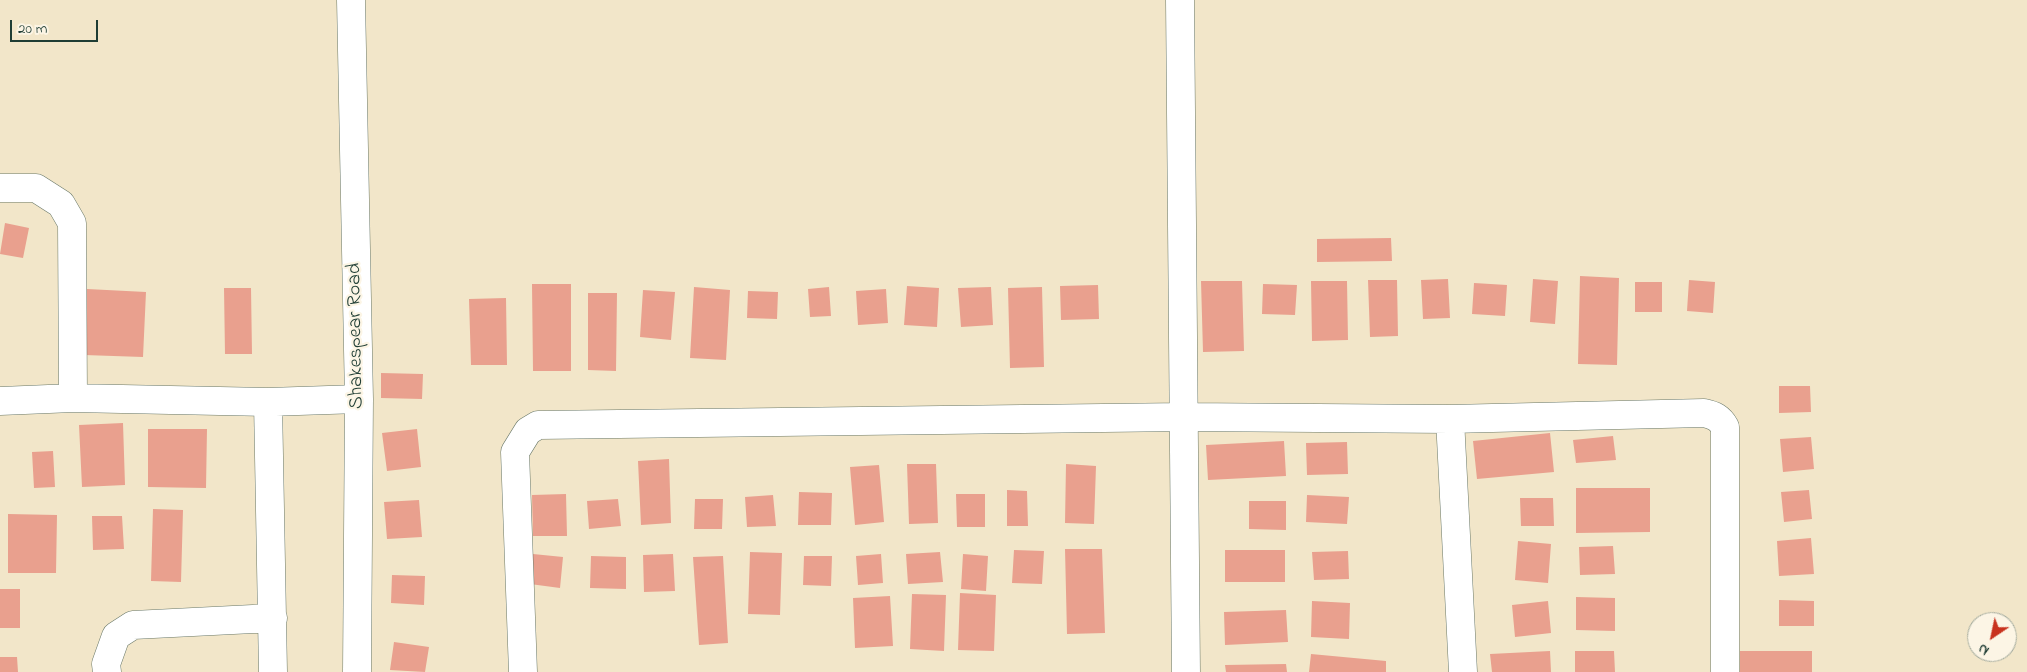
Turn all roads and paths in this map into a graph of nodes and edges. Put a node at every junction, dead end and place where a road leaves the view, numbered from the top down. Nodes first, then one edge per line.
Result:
1 (351, 0) edge
2 (1180, 0) edge
3 (0, 188) edge
4 (73, 398) junction
5 (359, 399) junction
6 (0, 401) edge
7 (268, 402) junction
8 (1184, 416) junction
9 (1450, 418) junction
10 (273, 618) junction
11 (107, 672) edge
12 (273, 672) edge
13 (358, 672) edge
14 (523, 672) edge
15 (1186, 672) edge
16 (1463, 672) edge
17 (1725, 672) edge

1 - 5 street, Shakespear Road
2 - 8 street
3 - 4 street
4 - 6 street
4 - 7 street
5 - 7 street
5 - 13 street, Shakespear Road
7 - 10 street
8 - 9 street
8 - 14 street
8 - 15 street
9 - 16 street
9 - 17 street
10 - 11 street
10 - 12 street

